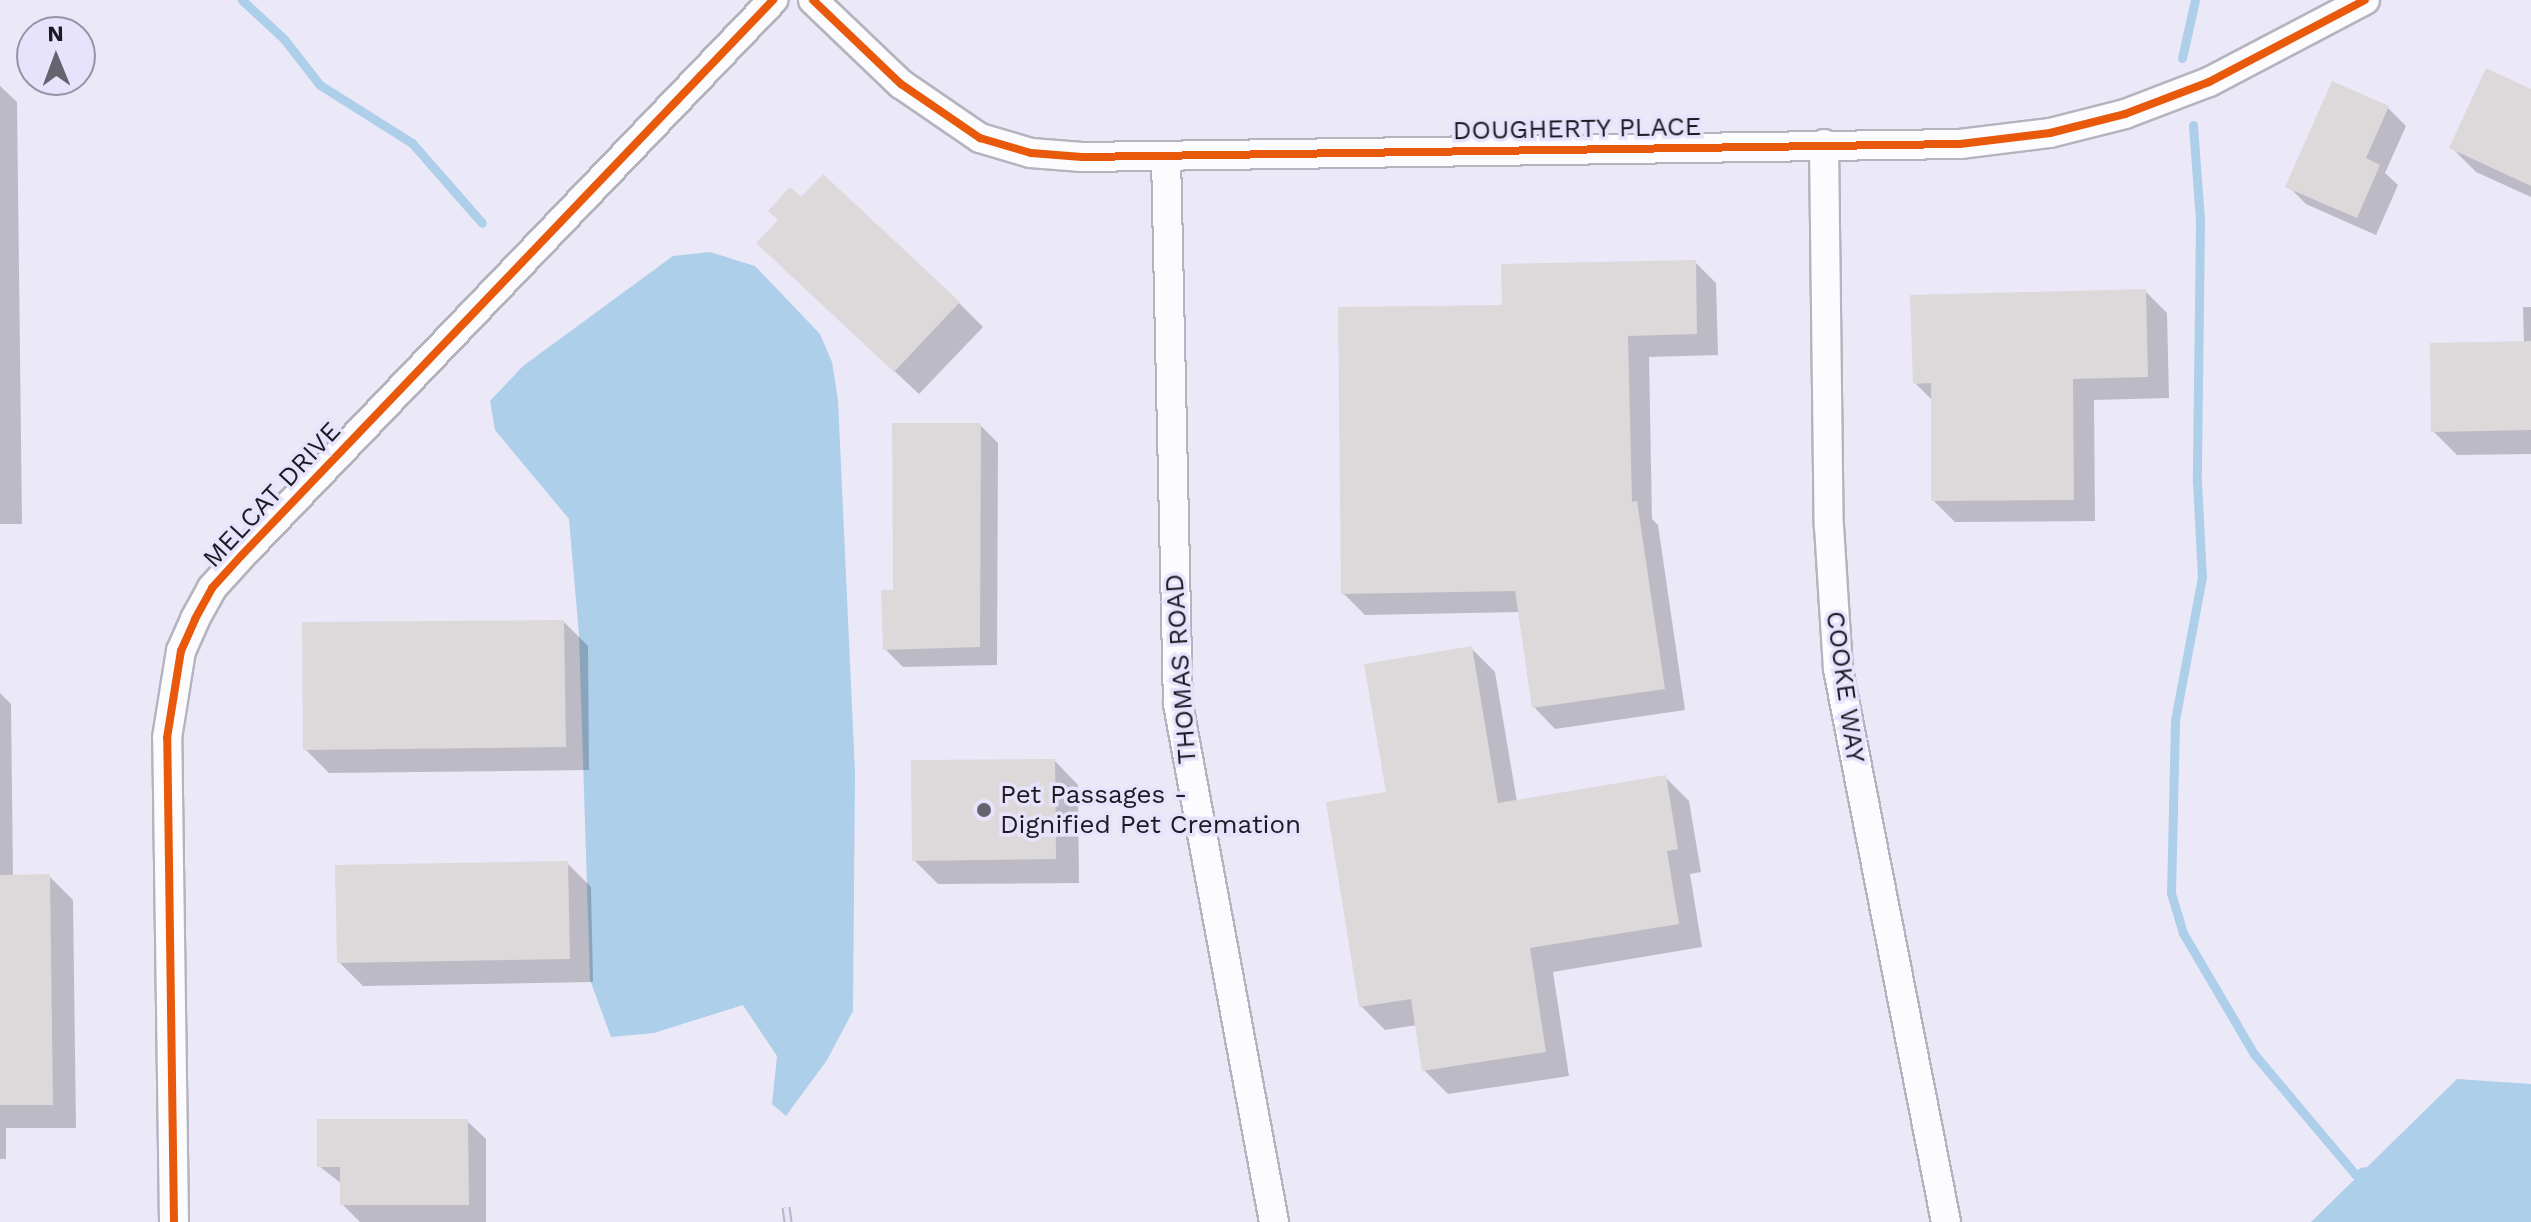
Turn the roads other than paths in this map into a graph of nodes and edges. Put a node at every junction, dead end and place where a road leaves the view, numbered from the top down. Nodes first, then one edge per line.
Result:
1 (773, 0) edge
2 (813, 0) edge
3 (2365, 0) edge
4 (1824, 144) junction
5 (1166, 156) junction
6 (174, 1222) edge
7 (1274, 1222) edge
8 (1946, 1222) edge

1 - 6 street, MELCAT DRIVE
2 - 5 street, DOUGHERTY PLACE
3 - 4 street, DOUGHERTY PLACE
4 - 5 street, DOUGHERTY PLACE
4 - 8 street, COOKE WAY
5 - 7 street, THOMAS ROAD

